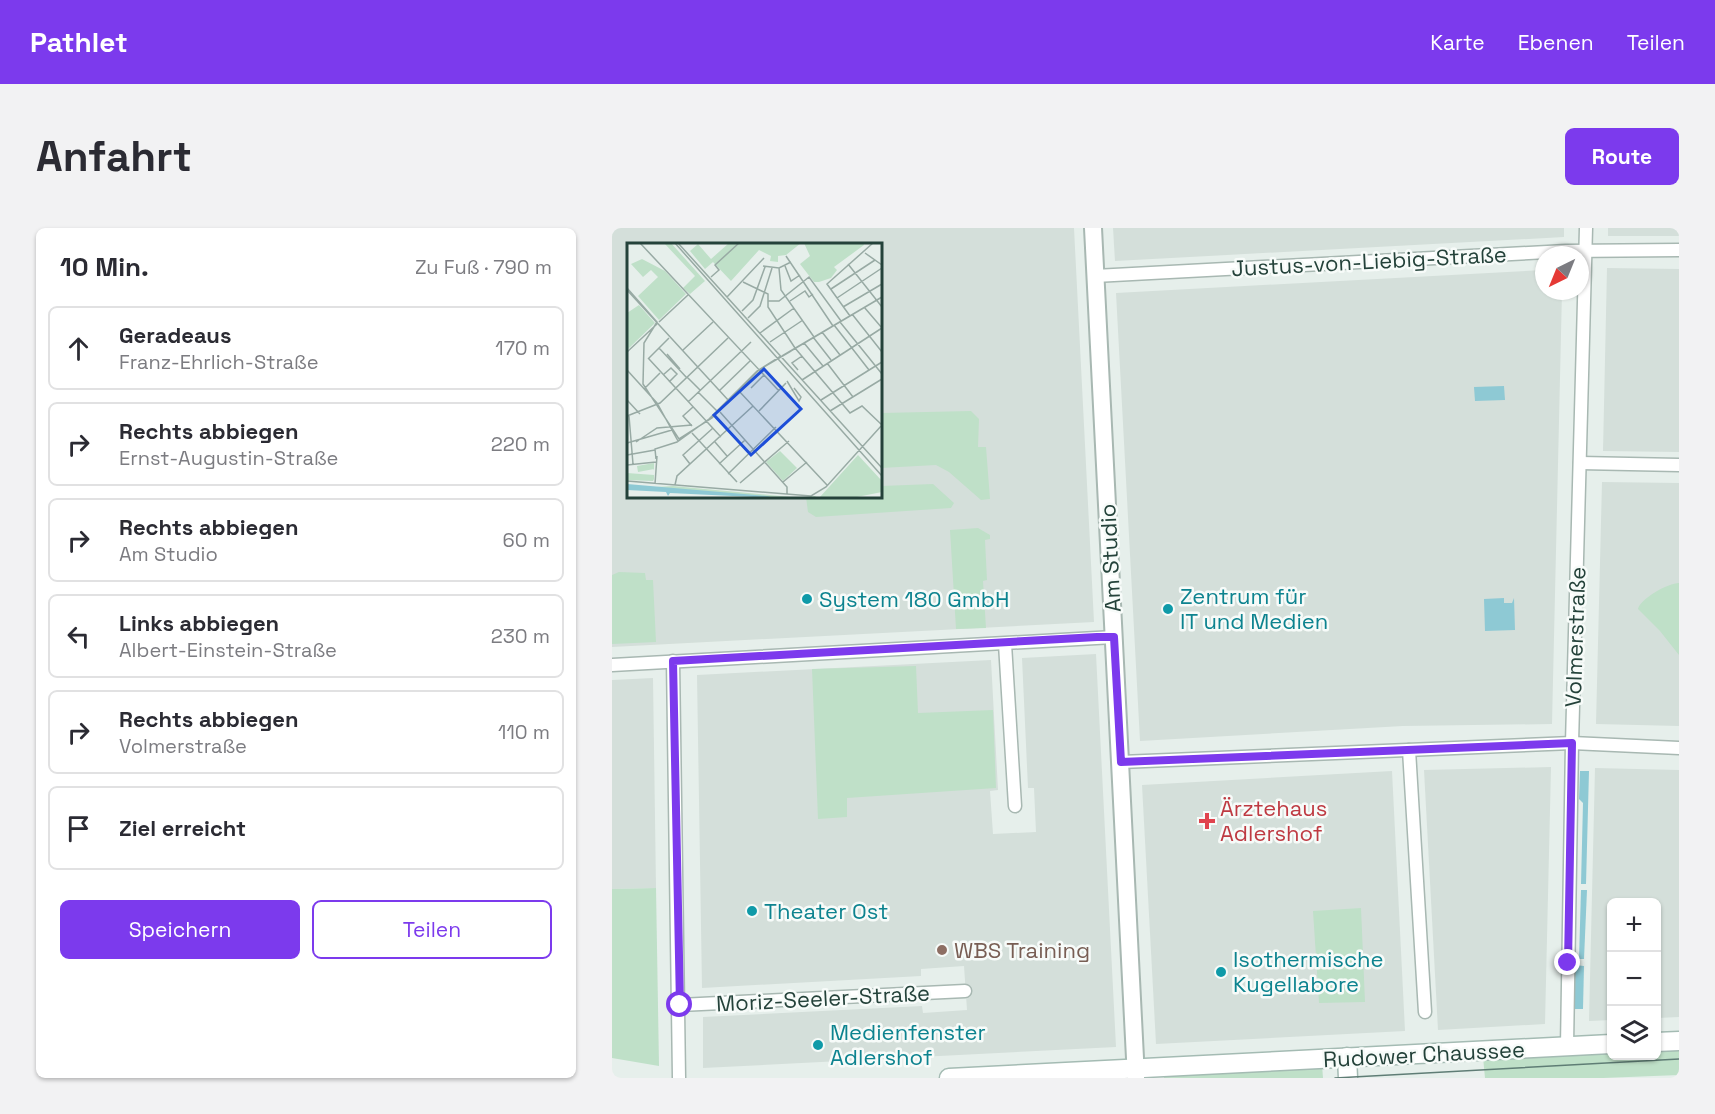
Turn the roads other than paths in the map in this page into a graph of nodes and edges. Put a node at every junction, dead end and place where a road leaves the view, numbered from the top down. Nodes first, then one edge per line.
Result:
1 (1093, 228) edge
2 (1586, 228) edge
3 (1585, 246) edge
4 (1589, 250) edge
5 (1679, 250) edge
6 (1535, 253) edge
7 (1095, 276) junction
8 (1584, 300) edge
9 (1580, 463) junction
10 (1679, 465) edge
11 (1114, 637) junction
12 (1005, 644) junction
13 (673, 661) junction
14 (612, 665) edge
15 (1572, 743) junction
16 (1679, 748) edge
17 (1409, 750) junction
18 (1121, 762) junction
19 (1015, 806) dead end
20 (965, 991) dead end
21 (680, 1005) junction
22 (1425, 1012) dead end
23 (1679, 1041) edge
24 (1661, 1042) edge
25 (1607, 1044) edge
26 (1567, 1046) junction
27 (1347, 1057) junction
28 (1136, 1073) edge
29 (679, 1078) edge
30 (949, 1078) edge
31 (1348, 1078) edge

1 - 7 street, Am Studio
2 - 3 street, Volmerstraße
4 - 5 street, Justus-von-Liebig-Straße
6 - 7 street, Justus-von-Liebig-Straße
7 - 11 street, Am Studio
8 - 9 street, Volmerstraße
9 - 10 street
9 - 15 street, Volmerstraße
11 - 12 street
11 - 18 street, Am Studio
12 - 13 street
12 - 19 street
13 - 14 street
13 - 21 street
15 - 16 street
15 - 17 street
15 - 26 street, Volmerstraße
17 - 18 street
17 - 22 street
18 - 28 street, Am Studio
20 - 21 street, Moriz-Seeler-Straße
21 - 29 street
23 - 24 main road
25 - 26 main road, Rudower Chaussee
26 - 27 main road, Rudower Chaussee
27 - 28 main road, Rudower Chaussee
27 - 31 main road
28 - 30 main road, Rudower Chaussee

